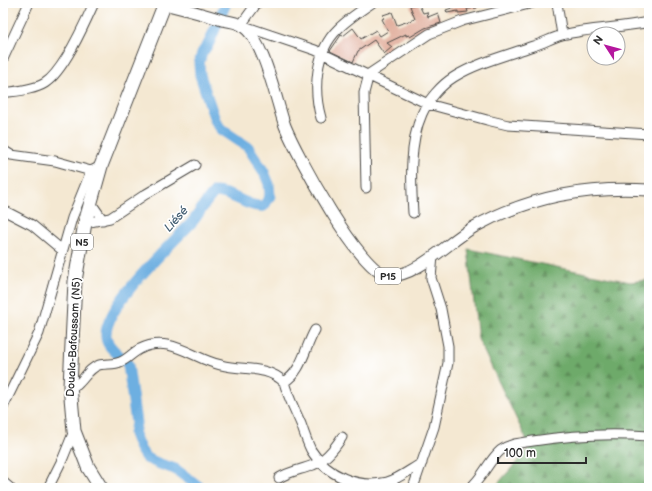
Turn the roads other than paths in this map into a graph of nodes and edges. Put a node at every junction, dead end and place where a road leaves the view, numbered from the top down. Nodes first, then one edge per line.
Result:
1 (29, 3) edge
2 (94, 3) edge
3 (257, 3) edge
4 (372, 3) edge
5 (532, 3) edge
6 (557, 3) edge
7 (165, 4) edge
8 (649, 22) edge
9 (241, 24) junction
10 (562, 35) junction
11 (323, 53) junction
12 (3, 58) edge
13 (369, 74) junction
14 (3, 93) edge
15 (428, 104) junction
16 (321, 118) dead end
17 (649, 134) edge
18 (3, 150) edge
19 (195, 165) dead end
20 (96, 168) junction
21 (366, 188) dead end
22 (649, 190) edge
23 (91, 203) junction
24 (3, 210) edge
25 (412, 213) dead end
26 (103, 220) junction
27 (85, 223) junction
28 (62, 250) junction
29 (433, 256) junction
30 (315, 330) dead end
31 (284, 382) junction
32 (70, 386) junction
33 (3, 407) edge
34 (74, 431) junction
35 (649, 436) edge
36 (342, 437) dead end
37 (321, 462) junction
38 (422, 463) junction
39 (279, 478) dead end
40 (3, 482) edge
41 (10, 488) edge
42 (48, 488) edge
43 (101, 488) edge
44 (413, 488) edge
45 (470, 488) edge

1 - 12 street
2 - 14 street
3 - 9 street
4 - 11 street
5 - 13 street
6 - 10 street
7 - 9 main road
7 - 20 highway, Douala-Bafoussam (N5) / N5
8 - 10 street
9 - 11 street
9 - 29 main road, P15
10 - 15 street
11 - 13 street
11 - 16 street
13 - 15 street
13 - 21 street
15 - 17 street
15 - 25 street
18 - 20 street
19 - 26 street
20 - 23 highway, Douala-Bafoussam (N5) / N5
20 - 28 street
22 - 29 main road, P15
23 - 26 street
23 - 27 highway, Douala-Bafoussam (N5) / N5
24 - 28 street
26 - 27 street
27 - 32 highway, Douala-Bafoussam (N5) / N5
28 - 33 street
29 - 38 street
30 - 31 street
31 - 32 street
31 - 37 street
32 - 34 highway, Douala-Bafoussam (N5) / N5
34 - 42 street
34 - 43 highway, Douala-Bafoussam (N5) / N5
35 - 45 street
36 - 37 street
37 - 38 street
37 - 39 street
38 - 44 street
40 - 41 street

